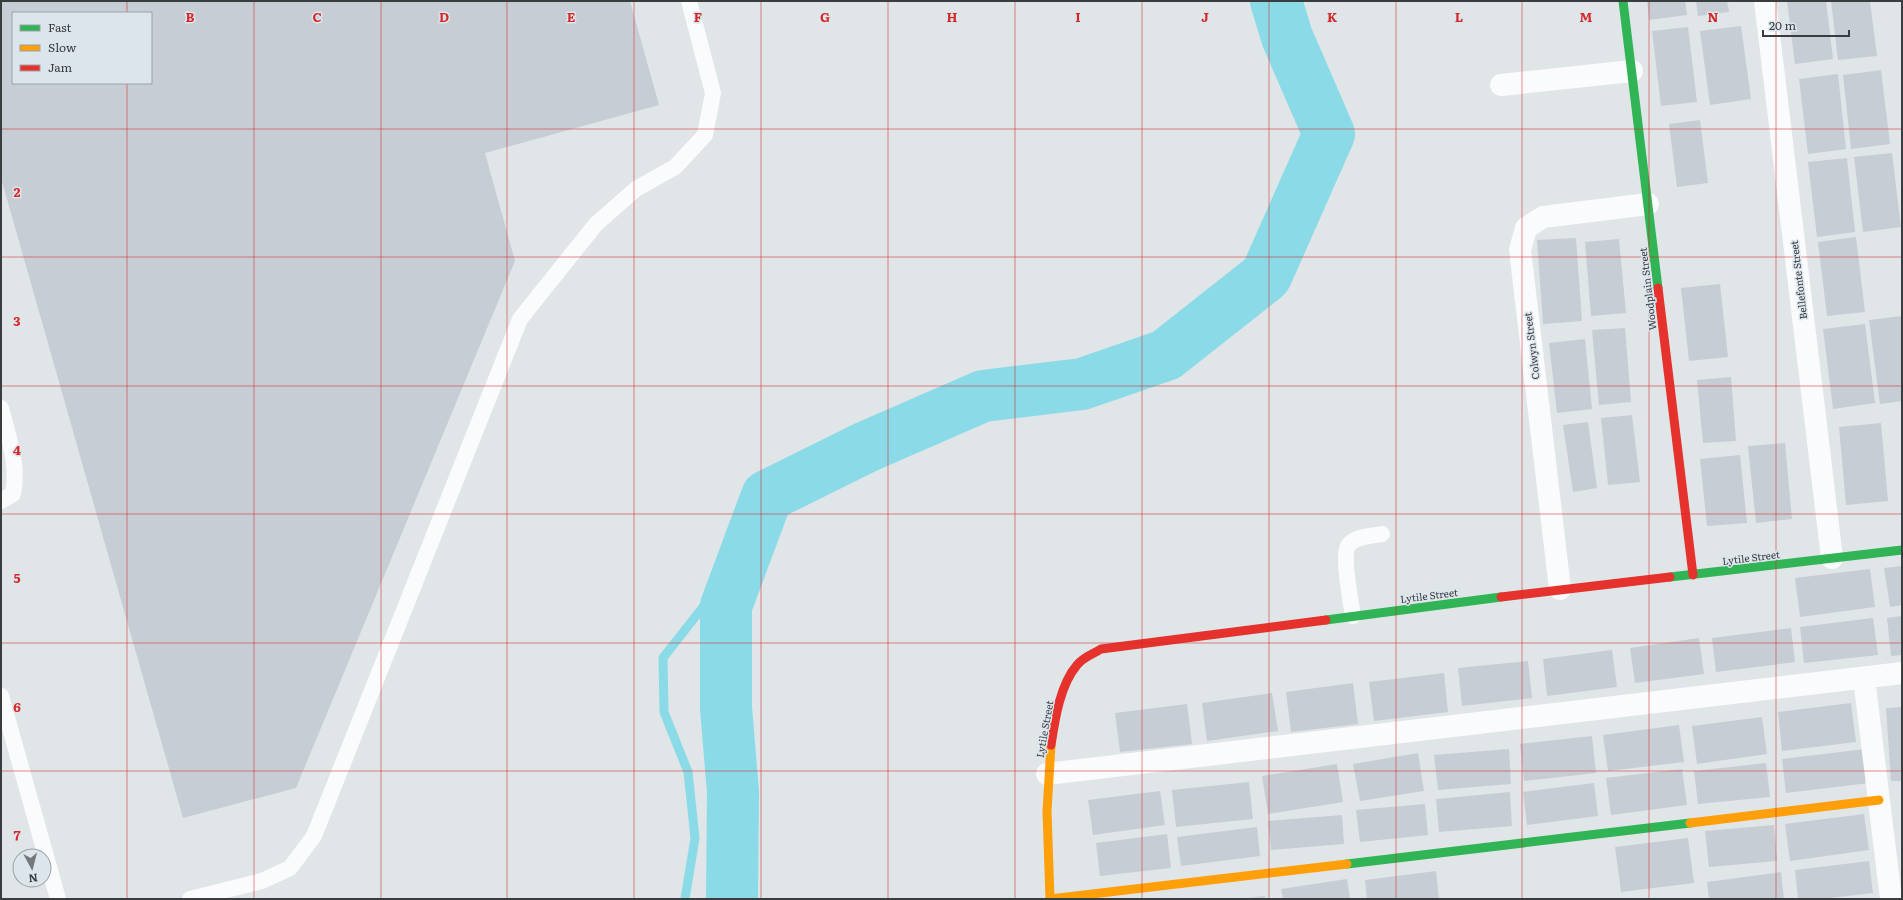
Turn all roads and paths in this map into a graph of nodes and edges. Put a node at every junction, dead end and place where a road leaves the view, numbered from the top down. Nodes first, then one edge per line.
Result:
1 (689, 1) edge
2 (1623, 1) edge
3 (1765, 1) edge
4 (1632, 71) junction
5 (1501, 85) dead end
6 (1648, 204) junction
7 (1, 408) edge
8 (1, 501) edge
9 (1382, 534) dead end
10 (1902, 550) edge
11 (1832, 558) junction
12 (1693, 575) junction
13 (1560, 589) junction
14 (1353, 616) junction
15 (1902, 673) edge
16 (1864, 678) junction
17 (1, 696) edge
18 (1047, 774) junction
19 (1879, 800) junction
20 (58, 899) edge
21 (190, 899) edge
22 (1050, 899) edge
23 (1891, 899) edge

1 - 21 lane
2 - 4 street, Woodplain Street
3 - 11 street, Bellefonte Street
4 - 5 street
4 - 6 street, Woodplain Street
6 - 12 street, Woodplain Street
6 - 13 street, Colwyn Street
7 - 8 lane
9 - 14 lane
10 - 11 street, Lytile Street
11 - 12 street, Lytile Street
12 - 13 street, Lytile Street
13 - 14 street, Lytile Street
14 - 18 street, Lytile Street
15 - 16 street
16 - 18 street
16 - 19 street
17 - 20 lane
18 - 22 street, Lytile Street
19 - 22 street
19 - 23 street

